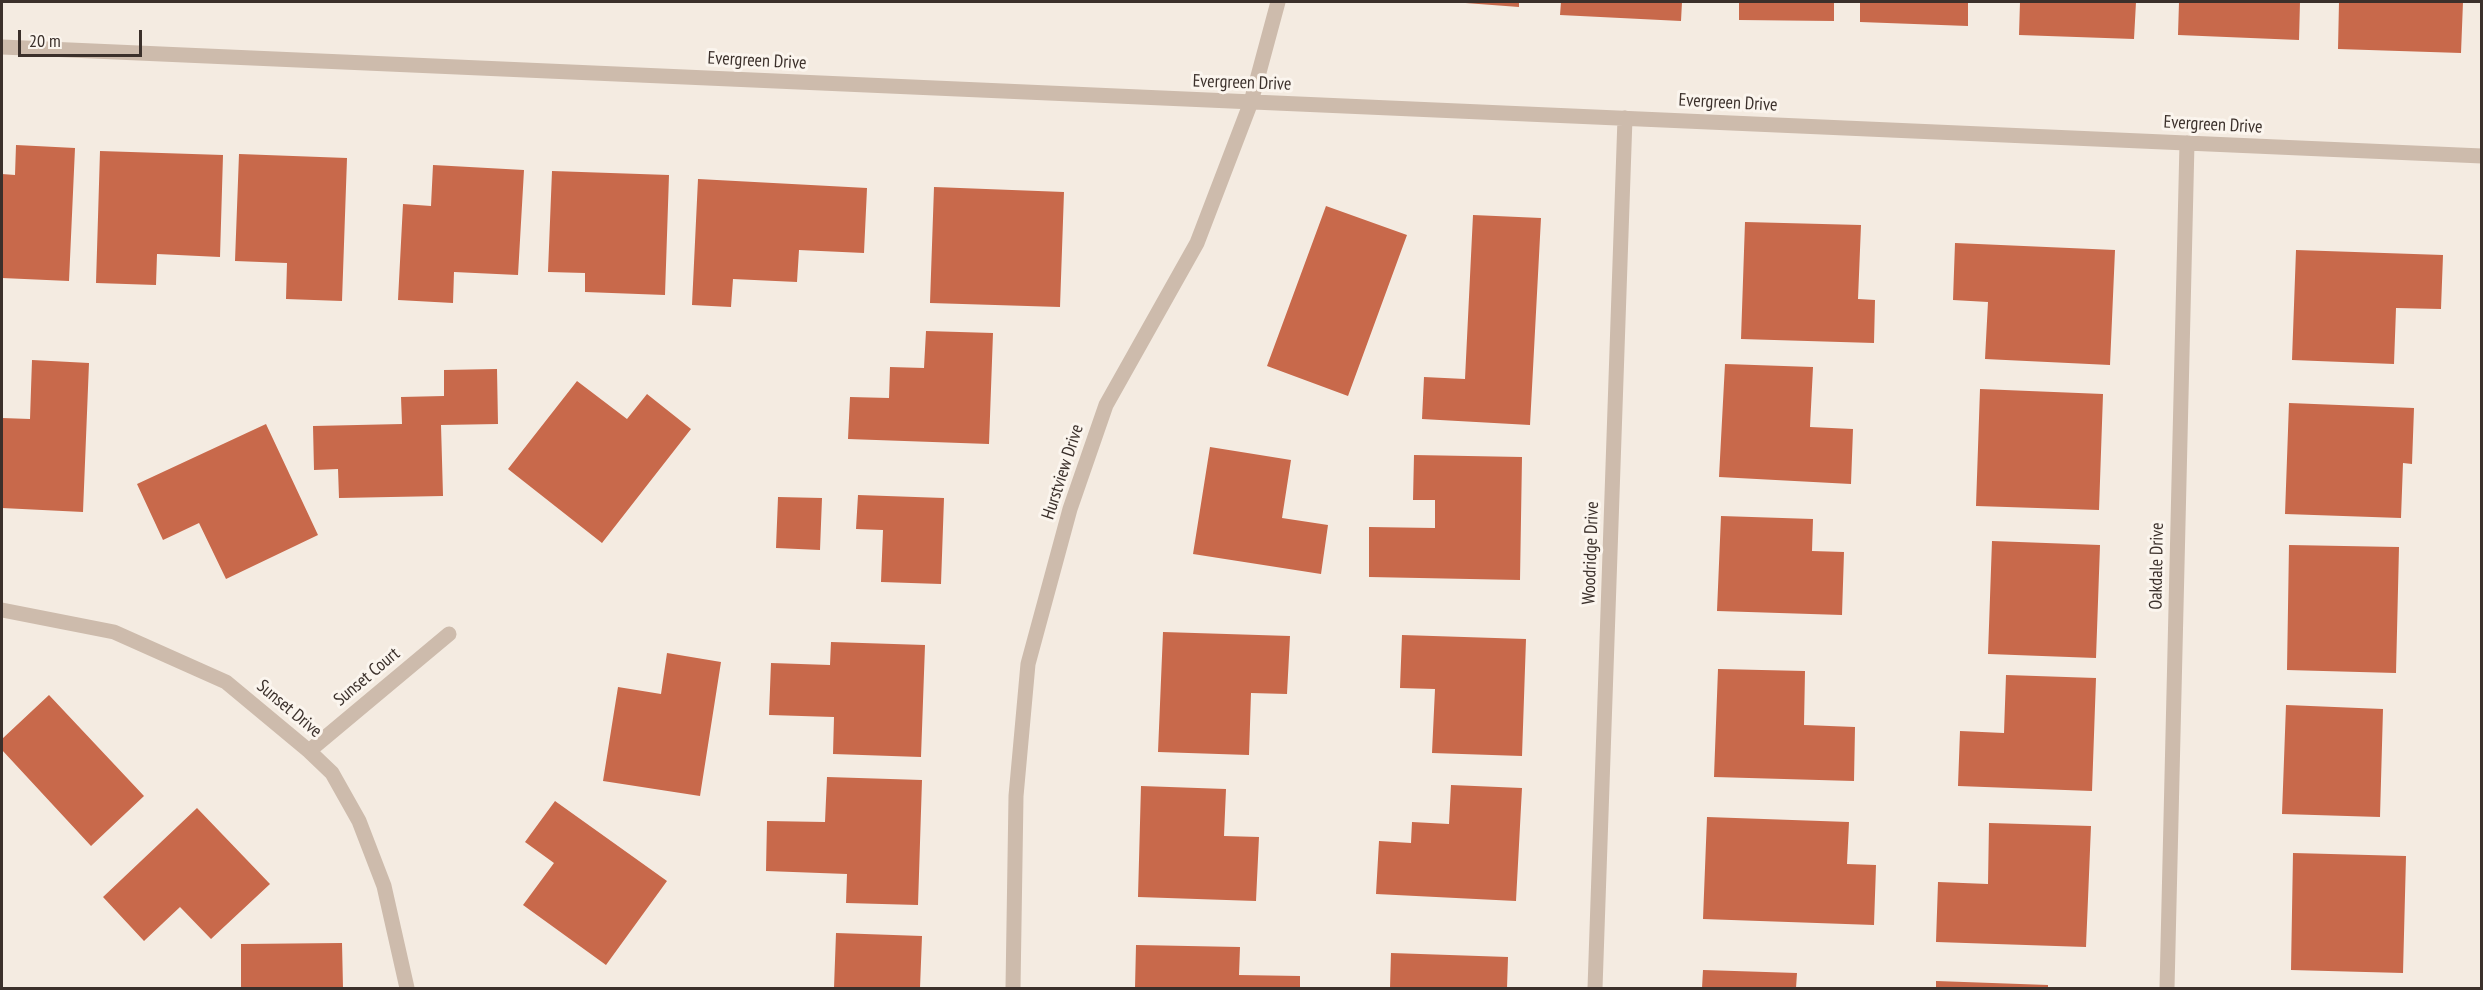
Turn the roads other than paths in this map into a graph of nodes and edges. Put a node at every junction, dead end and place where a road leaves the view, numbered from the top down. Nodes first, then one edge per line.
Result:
1 (1278, 2) edge
2 (2, 47) edge
3 (1251, 102) junction
4 (1625, 118) junction
5 (2187, 143) junction
6 (2481, 156) edge
7 (2, 610) edge
8 (449, 634) dead end
9 (309, 751) junction
10 (408, 988) edge
11 (1013, 988) edge
12 (1595, 988) edge
13 (2167, 988) edge

1 - 3 street, Hurstview Drive
2 - 3 street, Evergreen Drive
3 - 4 street, Evergreen Drive
3 - 11 street, Hurstview Drive
4 - 5 street, Evergreen Drive
4 - 12 street, Woodridge Drive
5 - 6 street, Evergreen Drive
5 - 13 street, Oakdale Drive
7 - 9 street, Sunset Drive
8 - 9 street, Sunset Court
9 - 10 street, Sunset Drive

